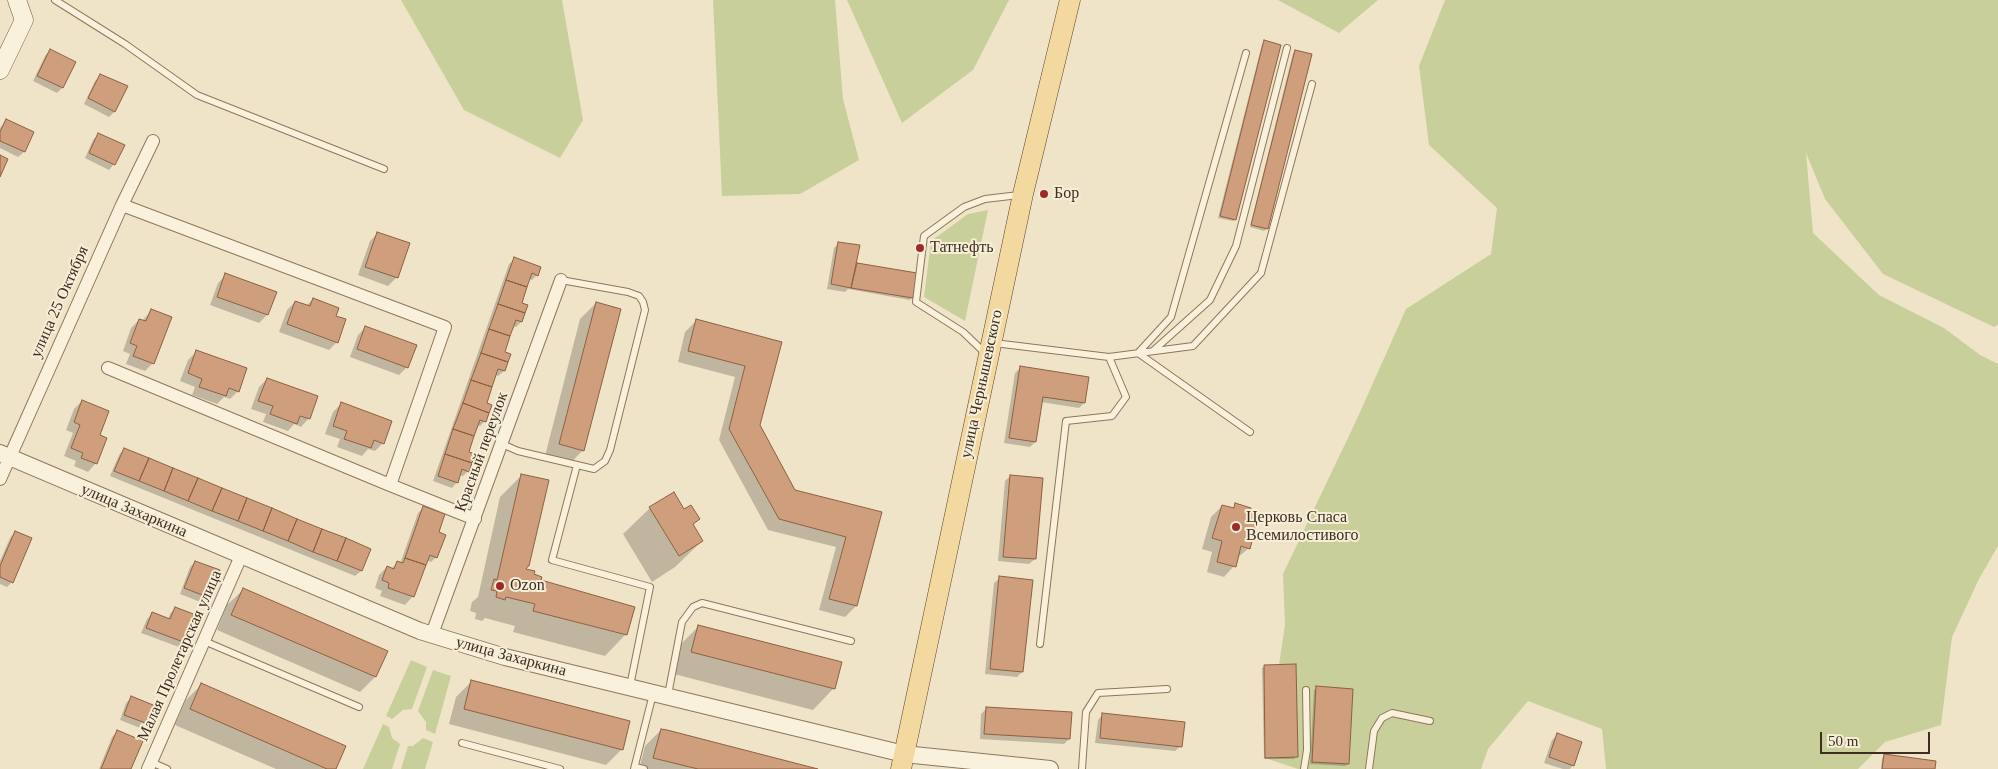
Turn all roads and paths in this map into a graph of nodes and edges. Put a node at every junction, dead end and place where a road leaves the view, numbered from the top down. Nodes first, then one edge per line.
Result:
1 (17, 0) edge
2 (55, 0) edge
3 (1070, 0) edge
4 (1287, 48) dead end
5 (1246, 53) dead end
6 (0, 70) edge
7 (1312, 84) dead end
8 (153, 141) dead end
9 (384, 169) dead end
10 (1023, 194) junction
11 (122, 204) junction
12 (561, 280) joint
13 (989, 349) junction
14 (1153, 351) junction
15 (1138, 353) junction
16 (1108, 356) junction
17 (108, 368) dead end
18 (1250, 432) dead end
19 (502, 444) junction
20 (5, 455) edge
21 (577, 466) junction
22 (0, 478) edge
23 (390, 485) junction
24 (474, 519) junction
25 (241, 556) junction
26 (432, 634) junction
27 (204, 641) junction
28 (852, 641) dead end
29 (1040, 644) dead end
30 (630, 687) junction
31 (1167, 689) dead end
32 (1306, 690) dead end
33 (660, 695) junction
34 (359, 707) dead end
35 (1430, 721) dead end
36 (462, 743) dead end
37 (902, 762) edge
38 (957, 764) edge
39 (149, 766) edge
40 (634, 768) edge
41 (167, 769) edge
42 (560, 769) edge
43 (644, 769) edge
44 (1050, 769) edge
45 (1082, 769) edge
46 (1304, 769) edge
47 (1369, 769) edge

1 - 6 main road
2 - 9 lane
3 - 10 main road, улица Чернышевского
4 - 14 lane
5 - 15 lane
7 - 14 lane
8 - 11 street, улица 25 Октября
10 - 13 main road, улица Чернышевского
10 - 13 lane
11 - 20 street, улица 25 Октября
11 - 23 street
12 - 19 street, Красный переулок
12 - 21 lane
13 - 16 lane
13 - 37 main road, улица Чернышевского
14 - 15 lane
15 - 16 lane
15 - 18 lane
16 - 29 lane
17 - 23 street
19 - 21 lane
19 - 24 street, Красный переулок
20 - 22 street, улица 25 Октября
20 - 25 street, улица Захаркина
21 - 30 lane
23 - 24 street
24 - 26 street, Красный переулок
25 - 26 street, улица Захаркина
25 - 27 street, Малая Пролетарская улица
26 - 30 street, улица Захаркина
27 - 34 lane
27 - 39 street, Малая Пролетарская улица
28 - 33 lane
30 - 33 street, улица Захаркина
31 - 45 lane
32 - 46 lane
33 - 37 street, улица Захаркина
33 - 40 lane
35 - 47 lane
36 - 42 lane
37 - 38 street, улица Захаркина
38 - 44 street, улица Захаркина
39 - 41 lane
40 - 43 lane

